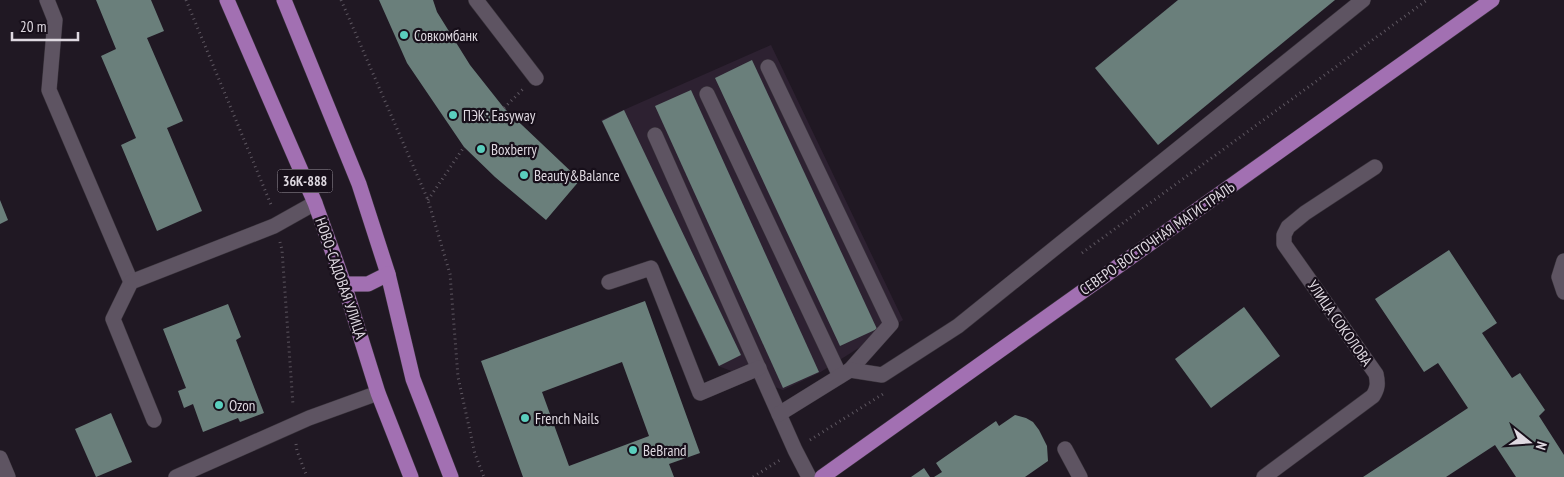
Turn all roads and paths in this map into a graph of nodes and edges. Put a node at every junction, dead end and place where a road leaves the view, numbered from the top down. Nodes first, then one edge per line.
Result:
1 (47, 0) edge
2 (227, 0) edge
3 (284, 0) edge
4 (341, 0) edge
5 (476, 0) edge
6 (1363, 0) edge
7 (1492, 0) edge
8 (768, 67) dead end
9 (536, 78) joint
10 (707, 94) dead end
11 (504, 108) dead end
12 (655, 135) dead end
13 (464, 147) dead end
14 (1375, 167) dead end
15 (428, 200) junction
16 (315, 203) junction
17 (1564, 261) edge
18 (388, 274) junction
19 (131, 282) junction
20 (609, 282) dead end
21 (344, 284) junction
22 (1564, 292) edge
23 (760, 368) junction
24 (846, 373) junction
25 (378, 393) junction
26 (780, 414) junction
27 (154, 420) dead end
28 (1065, 450) dead end
29 (297, 451) dead end
30 (0, 458) edge
31 (8, 477) edge
32 (176, 477) edge
33 (307, 477) edge
34 (412, 477) edge
35 (451, 477) edge
36 (484, 477) edge
37 (809, 477) edge
38 (822, 477) edge
39 (1080, 477) edge
40 (1264, 477) edge

1 - 19 street
2 - 16 main road, НОВО-САДОВАЯ УЛИЦА / 36К-888
3 - 18 main road, 36К-888
4 - 15 path
5 - 9 street
6 - 24 street
7 - 38 main road, СЕВЕРО-ВОСТОЧНАЯ МАГИСТРАЛЬ
8 - 24 street
9 - 11 path
10 - 24 street
12 - 23 street
13 - 15 path
14 - 40 street, УЛИЦА СОКОЛОВА
15 - 36 path
16 - 19 street
16 - 21 main road, НОВО-САДОВАЯ УЛИЦА / 36К-888
17 - 22 street
18 - 21 main road
18 - 35 main road, 36К-888
19 - 27 street
20 - 23 street
21 - 25 main road, НОВО-САДОВАЯ УЛИЦА / 36К-888
23 - 26 street
24 - 26 street
25 - 32 street
25 - 34 main road, НОВО-САДОВАЯ УЛИЦА
26 - 37 street
28 - 39 street
29 - 33 path
30 - 31 street

